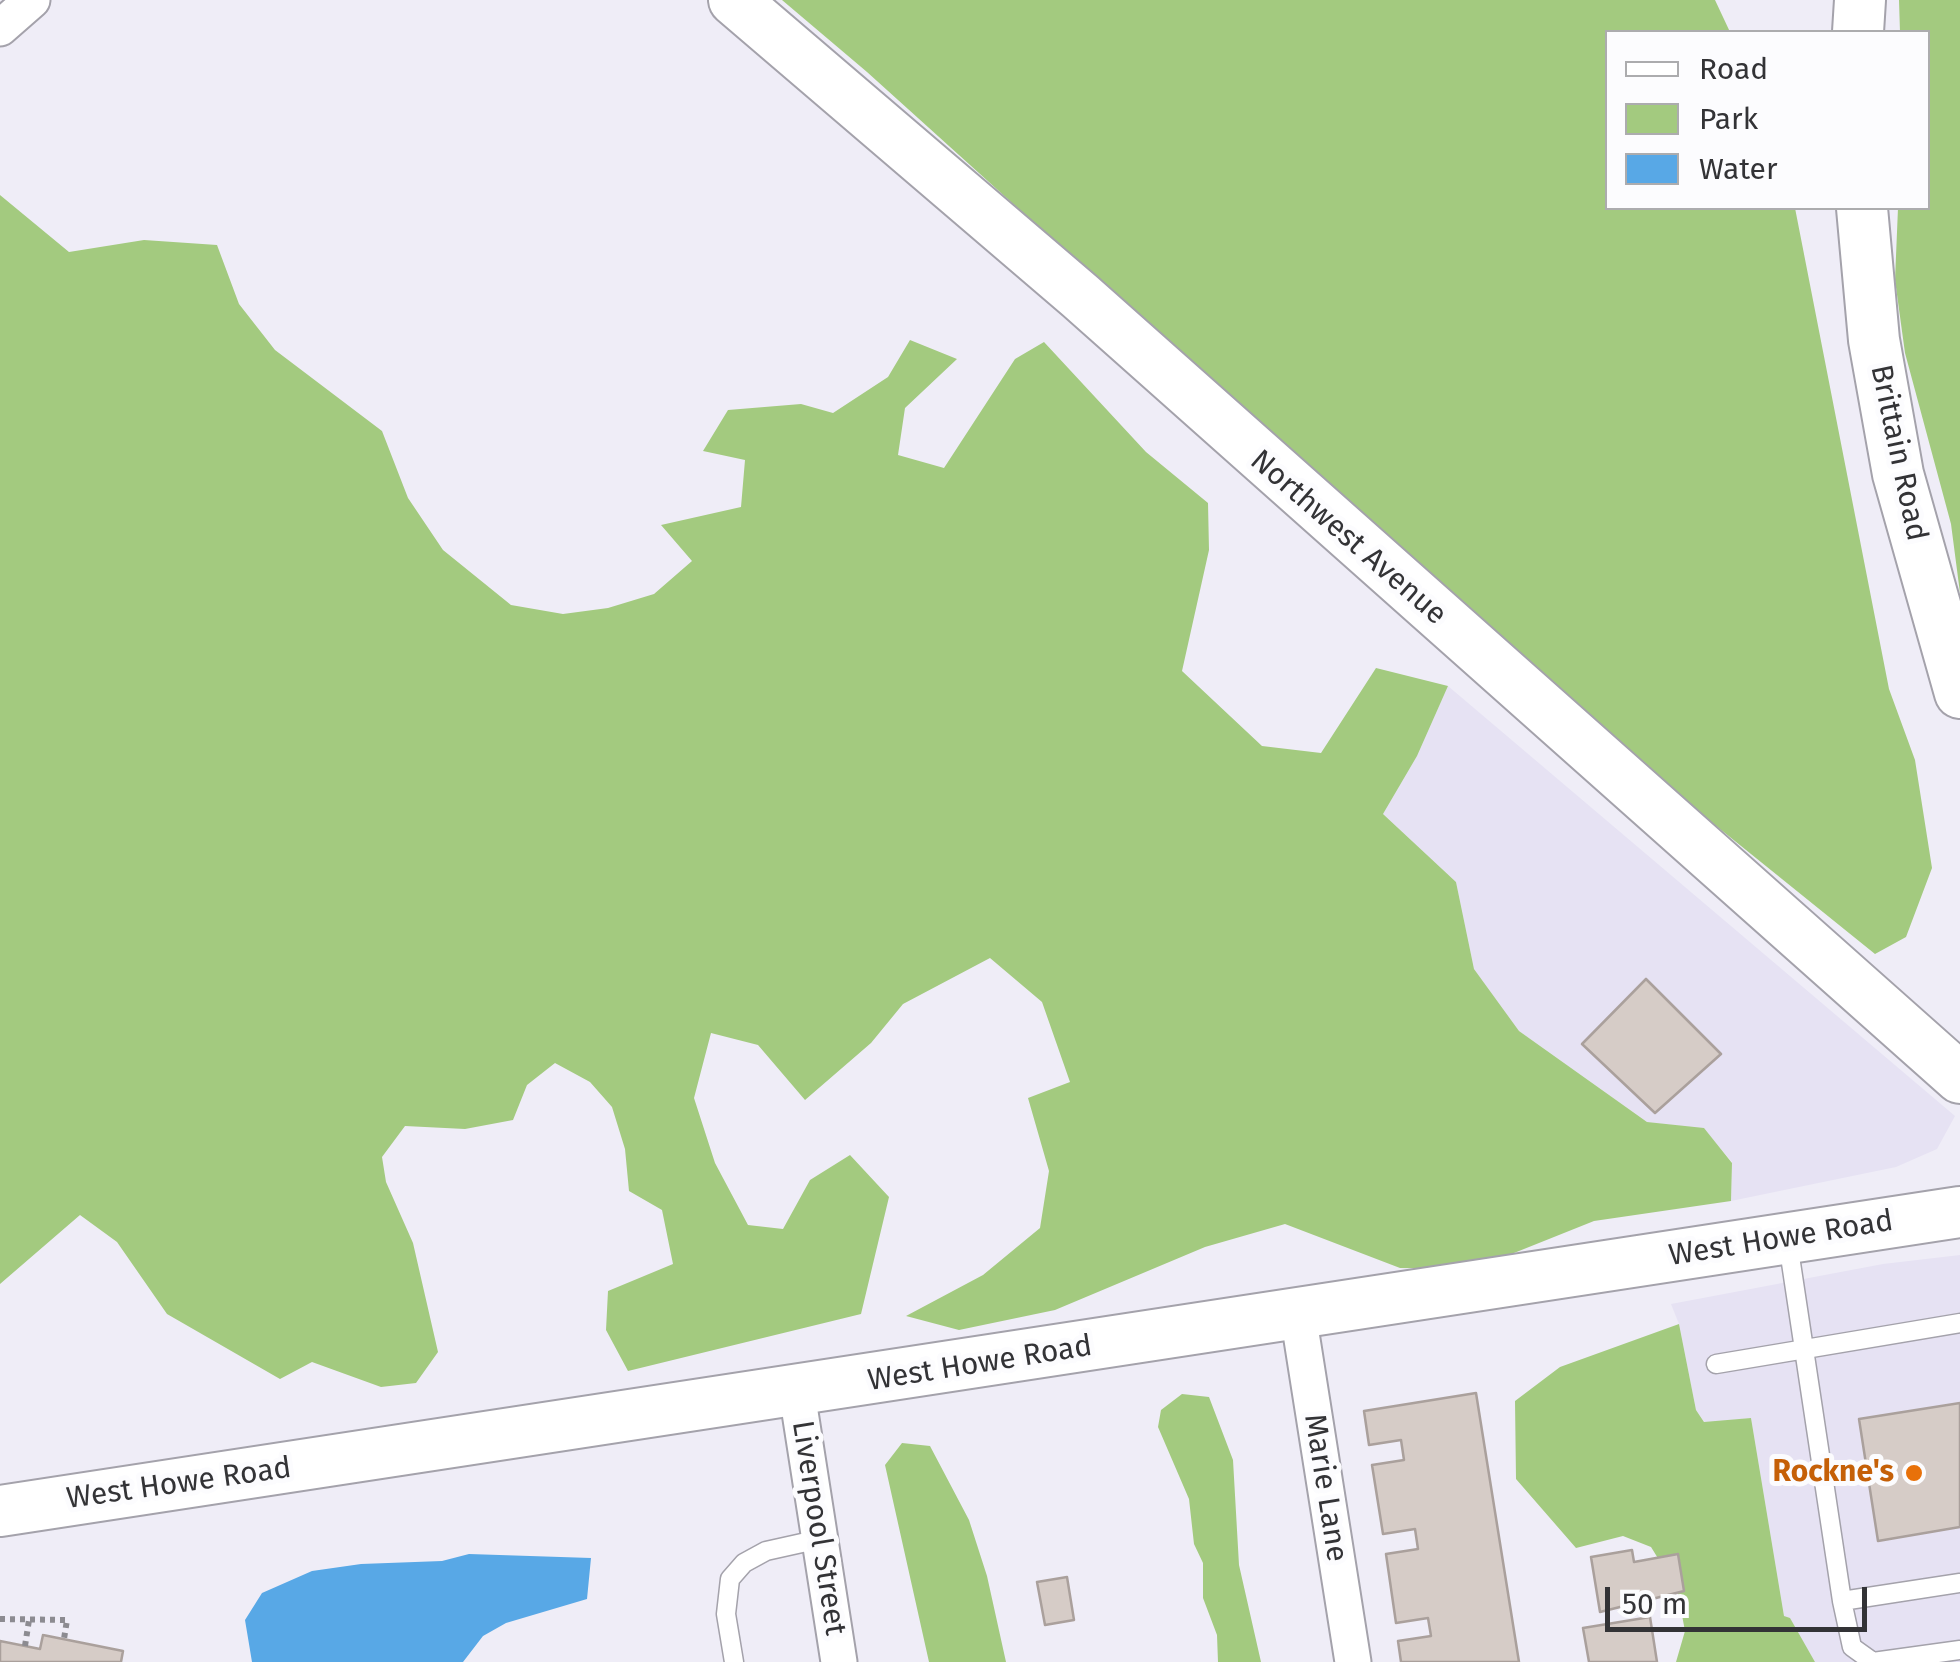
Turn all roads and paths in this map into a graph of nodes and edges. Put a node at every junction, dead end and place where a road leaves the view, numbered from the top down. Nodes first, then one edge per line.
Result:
1 (32, 0) edge
2 (734, 0) edge
3 (1860, 0) edge
4 (0, 28) edge
5 (1858, 30) edge
6 (1862, 210) edge
7 (1960, 694) edge
8 (1960, 1078) edge
9 (1960, 1212) edge
10 (1787, 1238) junction
11 (1298, 1314) junction
12 (1960, 1323) edge
13 (1804, 1349) junction
14 (1716, 1364) dead end
15 (797, 1393) junction
16 (0, 1512) edge
17 (820, 1539) junction
18 (1960, 1583) edge
19 (1842, 1601) junction
20 (0, 1619) edge
21 (29, 1620) junction
22 (64, 1640) dead end
23 (25, 1646) dead end
24 (1960, 1650) edge
25 (734, 1662) edge
26 (839, 1662) edge
27 (1353, 1662) edge

1 - 4 street
2 - 8 street, Northwest Avenue
3 - 5 street
6 - 7 street, Brittain Road
9 - 10 street, West Howe Road
10 - 11 street, West Howe Road
10 - 13 lane
11 - 15 street, West Howe Road
11 - 27 street, Marie Lane
12 - 13 lane
13 - 14 lane
13 - 19 lane
15 - 16 street, West Howe Road
15 - 17 street, Liverpool Street
17 - 25 lane
17 - 26 street, Liverpool Street
18 - 19 lane
19 - 24 lane
20 - 21 path
21 - 22 path
21 - 23 path

